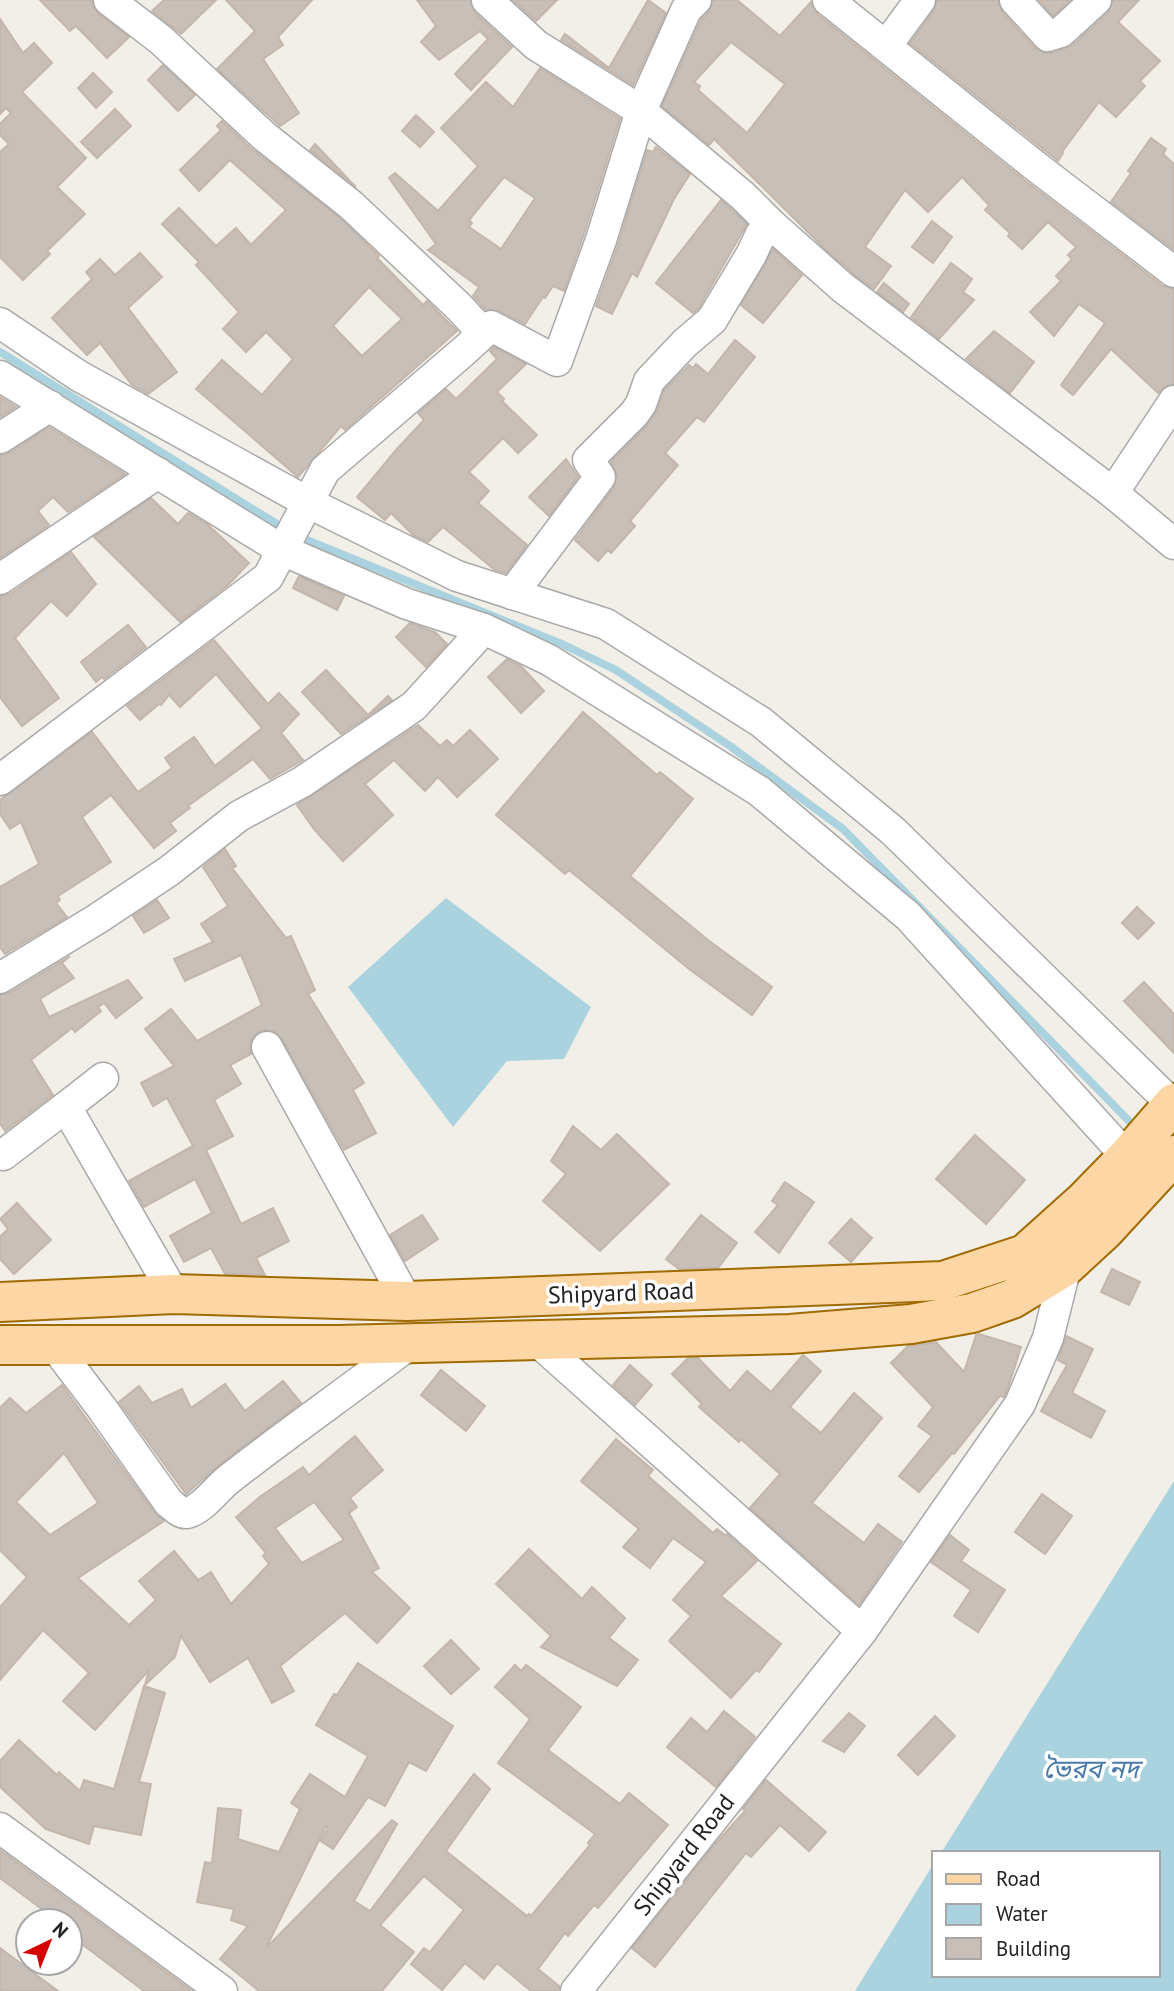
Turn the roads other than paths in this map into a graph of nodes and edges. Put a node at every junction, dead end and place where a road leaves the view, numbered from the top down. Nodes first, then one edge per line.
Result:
1 (109, 0) edge
2 (487, 0) edge
3 (696, 0) edge
4 (828, 0) edge
5 (920, 0) edge
6 (1015, 0) edge
7 (1096, 0) edge
8 (886, 46) junction
9 (641, 111) junction
10 (772, 225) junction
11 (1174, 272) edge
12 (0, 323) edge
13 (483, 333) junction
14 (0, 376) edge
15 (1174, 401) edge
16 (50, 406) junction
17 (0, 438) edge
18 (158, 473) junction
19 (1113, 493) junction
20 (309, 503) junction
21 (1174, 544) edge
22 (282, 550) junction
23 (0, 579) edge
24 (512, 594) junction
25 (484, 629) junction
26 (0, 780) edge
27 (0, 978) edge
28 (267, 1047) dead end
29 (103, 1078) dead end
30 (1173, 1103) edge
31 (66, 1107) junction
32 (3, 1155) dead end
33 (1174, 1155) edge
34 (1127, 1157) junction
35 (1066, 1266) junction
36 (173, 1294) junction
37 (407, 1301) junction
38 (0, 1302) edge
39 (536, 1340) junction
40 (411, 1343) junction
41 (52, 1344) junction
42 (0, 1345) edge
43 (862, 1631) junction
44 (0, 1828) edge
45 (222, 1991) edge
46 (576, 1991) edge

1 - 13 street
2 - 9 street
3 - 9 street
4 - 8 street
5 - 8 street
6 - 7 street
8 - 11 street
9 - 10 street
9 - 13 street
10 - 19 street
10 - 24 street
12 - 20 street
13 - 20 street
14 - 16 street
15 - 19 street
16 - 17 street
16 - 18 street
18 - 22 street
18 - 23 street
19 - 21 street
20 - 22 street
20 - 24 street
22 - 25 street
22 - 26 street
24 - 30 street
25 - 27 street
25 - 34 street
28 - 37 street
29 - 31 street
30 - 34 main road, Shipyard Road
31 - 32 street
31 - 36 street
33 - 35 main road
34 - 37 main road, Shipyard Road
35 - 39 main road
35 - 43 street, Shipyard Road
36 - 37 main road, Shipyard Road
36 - 38 main road, Shipyard Road
39 - 40 main road
39 - 43 street
40 - 41 main road
40 - 41 street
41 - 42 main road
43 - 46 street, Shipyard Road
44 - 45 street

